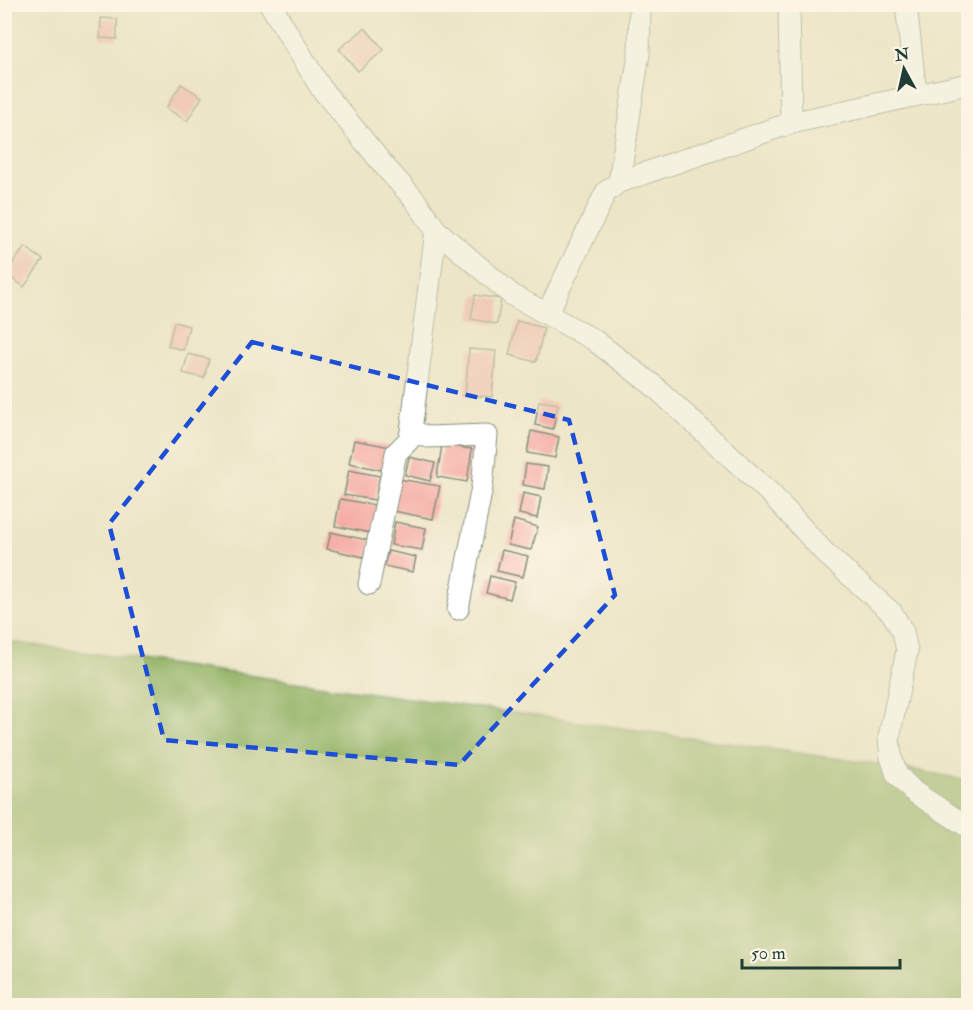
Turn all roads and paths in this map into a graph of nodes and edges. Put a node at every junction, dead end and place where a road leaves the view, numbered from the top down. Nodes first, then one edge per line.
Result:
1 (270, 4) edge
2 (640, 4) edge
3 (789, 4) edge
4 (906, 4) edge
5 (969, 84) edge
6 (916, 95) junction
7 (791, 123) junction
8 (619, 182) junction
9 (436, 230) junction
10 (547, 314) junction
11 (411, 431) junction
12 (369, 584) dead end
13 (458, 609) dead end
14 (969, 827) edge

1 - 9 street
2 - 8 street
3 - 7 street
4 - 6 street
5 - 6 street
6 - 7 street
7 - 8 street
8 - 10 street
9 - 10 street
9 - 11 street
10 - 14 street
11 - 12 street
11 - 13 street

